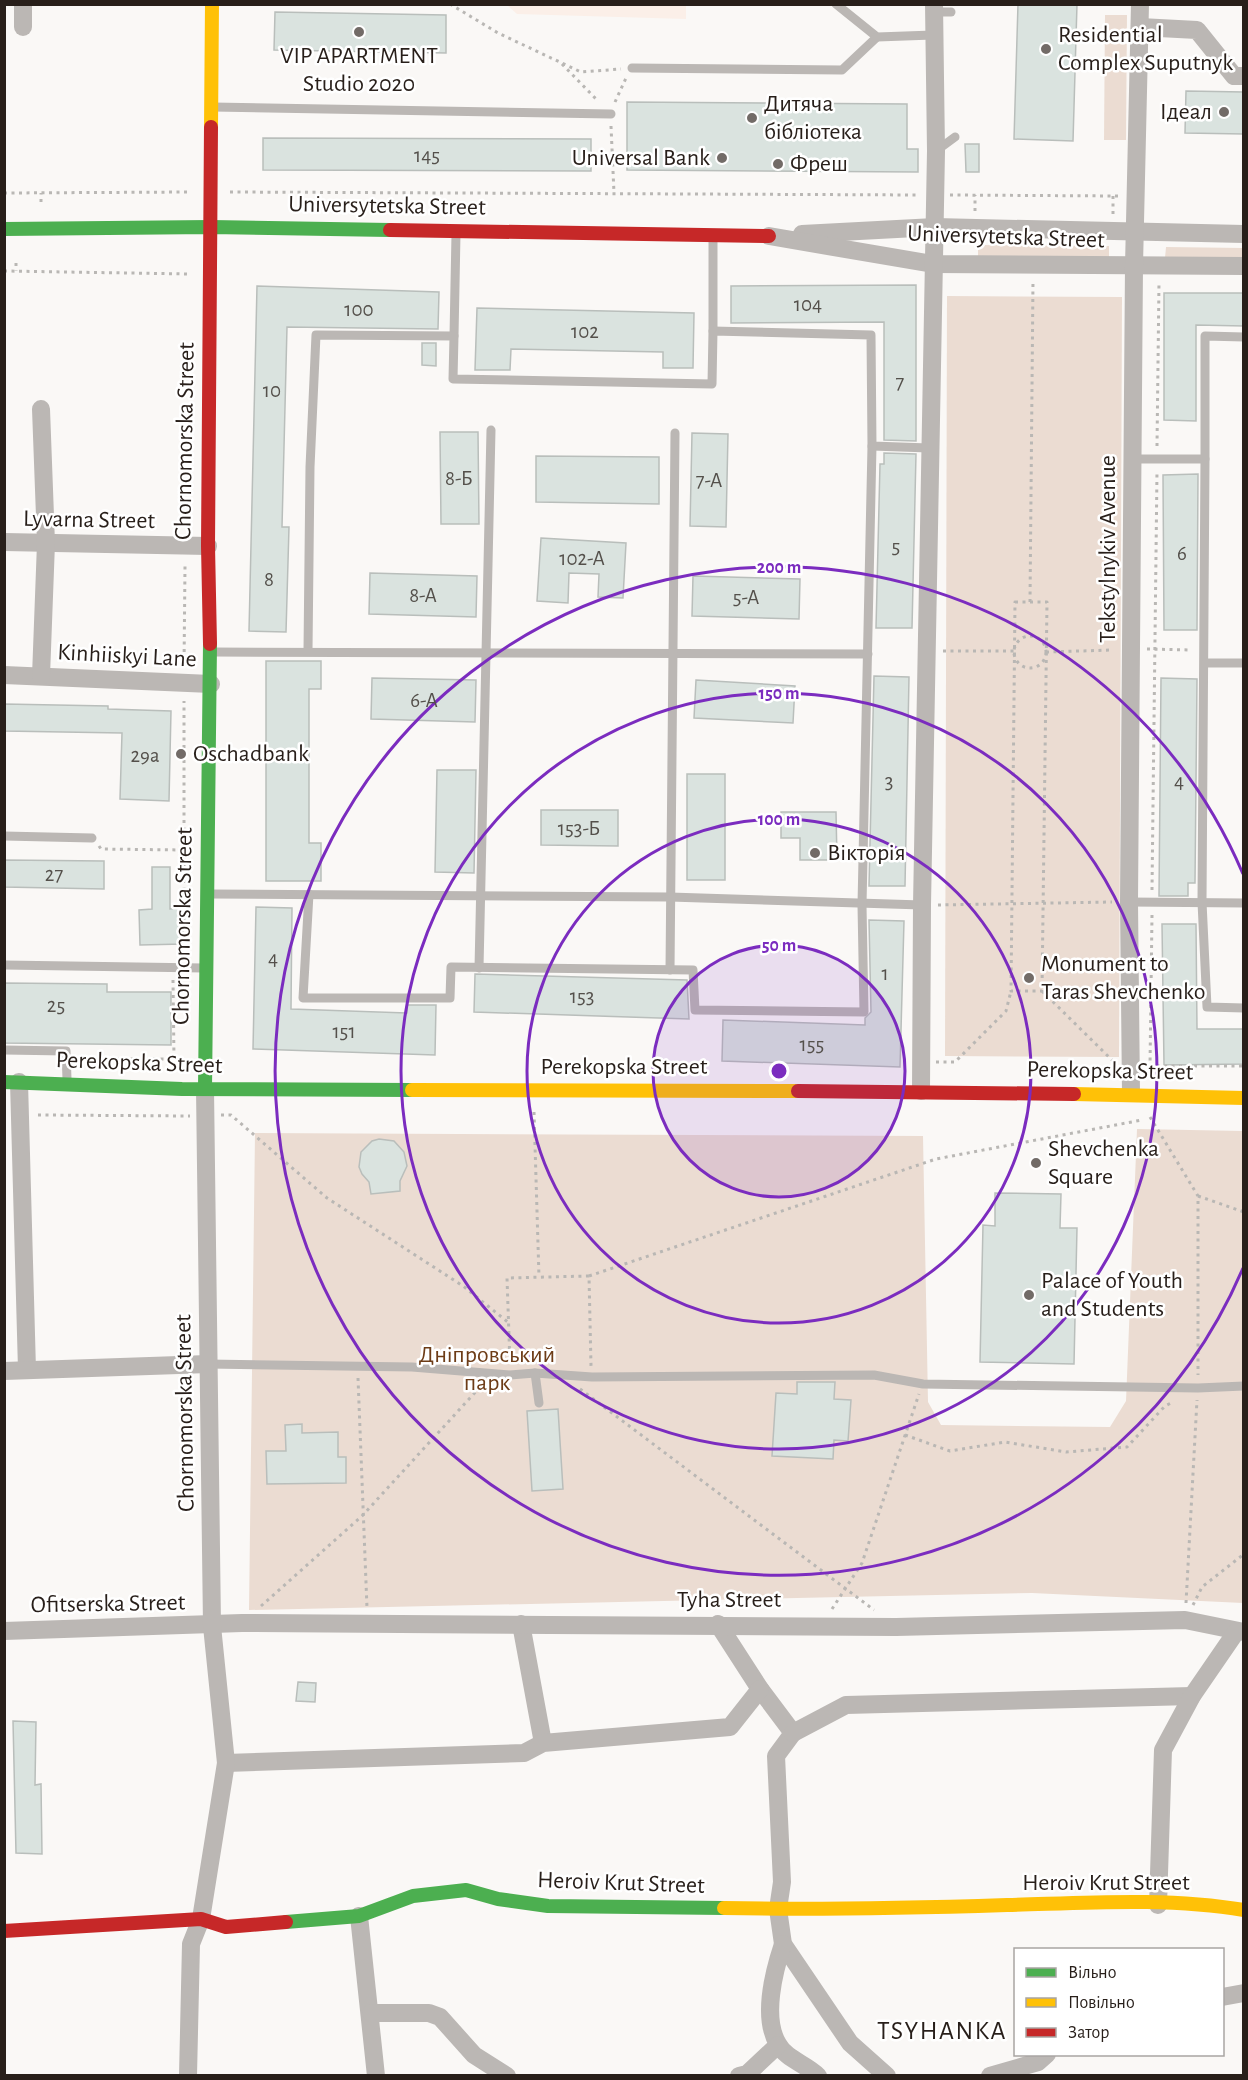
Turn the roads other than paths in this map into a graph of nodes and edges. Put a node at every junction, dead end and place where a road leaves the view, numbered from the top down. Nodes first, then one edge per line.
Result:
1 (23, 4) edge
2 (212, 4) edge
3 (837, 4) edge
4 (1140, 4) edge
5 (940, 9) edge
6 (23, 27) dead end
7 (1140, 27) junction
8 (933, 35) junction
9 (878, 37) junction
10 (632, 68) road end
11 (1244, 76) edge
12 (211, 107) junction
13 (611, 114) road end
14 (955, 137) dead end
15 (936, 150) junction
16 (935, 226) junction
17 (211, 227) junction
18 (4, 230) edge
19 (456, 232) junction
20 (1134, 232) junction
21 (1244, 234) edge
22 (713, 236) junction
23 (769, 236) junction
24 (933, 264) junction
25 (1134, 266) junction
26 (1244, 266) edge
27 (713, 331) junction
28 (454, 336) junction
29 (1244, 337) edge
30 (41, 409) dead end
31 (491, 430) dead end
32 (675, 433) dead end
33 (872, 446) junction
34 (929, 448) junction
35 (1132, 459) junction
36 (1205, 459) junction
37 (4, 542) edge
38 (46, 543) junction
39 (208, 546) junction
40 (308, 651) junction
41 (211, 652) junction
42 (486, 653) junction
43 (673, 654) junction
44 (868, 654) junction
45 (1206, 663) junction
46 (1244, 663) edge
47 (4, 675) edge
48 (41, 676) junction
49 (211, 684) junction
50 (4, 836) edge
51 (92, 838) road end
52 (207, 894) junction
53 (309, 894) junction
54 (481, 896) junction
55 (670, 897) junction
56 (1129, 902) junction
57 (1202, 902) junction
58 (1244, 903) edge
59 (862, 905) junction
60 (922, 905) junction
61 (4, 965) edge
62 (206, 968) junction
63 (479, 968) junction
64 (670, 970) junction
65 (1244, 1008) edge
66 (4, 1050) edge
67 (12, 1082) edge
68 (67, 1083) junction
69 (205, 1089) junction
70 (921, 1091) junction
71 (1131, 1093) junction
72 (1244, 1098) edge
73 (208, 1364) junction
74 (27, 1370) junction
75 (4, 1371) edge
76 (535, 1373) junction
77 (1244, 1386) edge
78 (539, 1403) dead end
79 (521, 1624) junction
80 (718, 1624) junction
81 (212, 1626) junction
82 (4, 1631) edge
83 (1240, 1632) edge
84 (760, 1689) junction
85 (1192, 1696) junction
86 (793, 1733) junction
87 (543, 1743) junction
88 (226, 1763) junction
89 (1158, 1905) junction
90 (778, 1909) junction
91 (1244, 1910) edge
92 (359, 1916) junction
93 (201, 1919) junction
94 (4, 1931) edge
95 (783, 1944) junction
96 (1244, 1993) edge
97 (1224, 1997) edge
98 (370, 2013) junction
99 (778, 2045) junction
100 (1046, 2056) edge
101 (188, 2076) edge
102 (376, 2076) edge
103 (507, 2076) edge
104 (739, 2076) edge
105 (818, 2076) edge
106 (887, 2076) edge
107 (990, 2076) edge

1 - 6 street
2 - 12 street, Chornomorska Street
3 - 9 lane
4 - 7 street, Tekstylnykiv Avenue
5 - 8 street
7 - 11 street
7 - 20 street, Tekstylnykiv Avenue
8 - 9 lane
8 - 15 street
9 - 10 lane
12 - 13 lane
12 - 17 street, Chornomorska Street
14 - 15 lane
15 - 16 street
16 - 20 street, Universytetska Street
16 - 23 street, Universytetska Street
16 - 24 street
17 - 18 street, Universytetska Street
17 - 19 street, Universytetska Street
17 - 39 street, Chornomorska Street
19 - 22 street, Universytetska Street
19 - 28 lane
20 - 21 street, Universytetska Street
20 - 25 street, Tekstylnykiv Avenue
22 - 23 street, Universytetska Street
22 - 27 lane
23 - 24 street, Universytetska Street
24 - 25 street, Universytetska Street
24 - 34 street
25 - 26 street, Universytetska Street
25 - 35 street, Tekstylnykiv Avenue
27 - 28 lane
27 - 33 lane
28 - 40 lane
29 - 36 lane
30 - 38 street, Kinhiiskyi Lane
31 - 42 lane
32 - 43 lane
33 - 34 lane
33 - 44 lane
34 - 60 street
35 - 36 lane
35 - 56 street, Tekstylnykiv Avenue
36 - 45 lane
37 - 38 street, Lyvarna Street
38 - 39 street, Lyvarna Street
38 - 48 street, Kinhiiskyi Lane
39 - 41 street, Chornomorska Street
40 - 41 lane
40 - 42 lane
41 - 49 street, Chornomorska Street
42 - 43 lane
42 - 54 lane
43 - 44 lane
43 - 55 lane
44 - 59 lane
45 - 46 lane
45 - 57 lane
47 - 48 street, Kinhiiskyi Lane
48 - 49 street, Kinhiiskyi Lane
49 - 52 street, Chornomorska Street
50 - 51 lane
52 - 53 lane
52 - 62 street, Chornomorska Street
53 - 54 lane
53 - 63 lane
54 - 55 lane
54 - 63 lane
55 - 59 lane
55 - 64 lane
56 - 57 lane
56 - 71 street, Tekstylnykiv Avenue
57 - 58 lane
57 - 65 lane
59 - 60 lane
59 - 64 lane
60 - 70 street
61 - 62 lane
62 - 69 street, Chornomorska Street
63 - 64 lane
66 - 68 lane
67 - 68 street, Perekopska Street
67 - 74 street
68 - 69 street, Perekopska Street
69 - 70 street, Perekopska Street
69 - 73 street, Chornomorska Street
70 - 71 street, Perekopska Street
71 - 72 street, Perekopska Street
73 - 74 street
73 - 76 lane
73 - 81 street, Chornomorska Street
74 - 75 street
76 - 77 lane
76 - 78 lane
79 - 80 street, Tyha Street
79 - 81 street, Tyha Street
79 - 87 street
80 - 83 street, Tyha Street
80 - 84 street
81 - 82 street, Ofitserska Street
81 - 88 street, Chornomorska Street
83 - 85 street
84 - 86 street
84 - 87 street
85 - 86 street
85 - 89 street
86 - 90 street
87 - 88 street
88 - 93 street, Chornomorska Street
89 - 90 street, Heroiv Krut Street
89 - 91 street, Heroiv Krut Street
90 - 92 street, Heroiv Krut Street
90 - 95 street
92 - 93 street, Heroiv Krut Street
92 - 98 street
93 - 94 street, Heroiv Krut Street
93 - 101 street, Chornomorska Street
95 - 99 street
95 - 106 street
96 - 97 street
98 - 102 street
98 - 103 street
99 - 104 street
99 - 105 street
100 - 107 street

